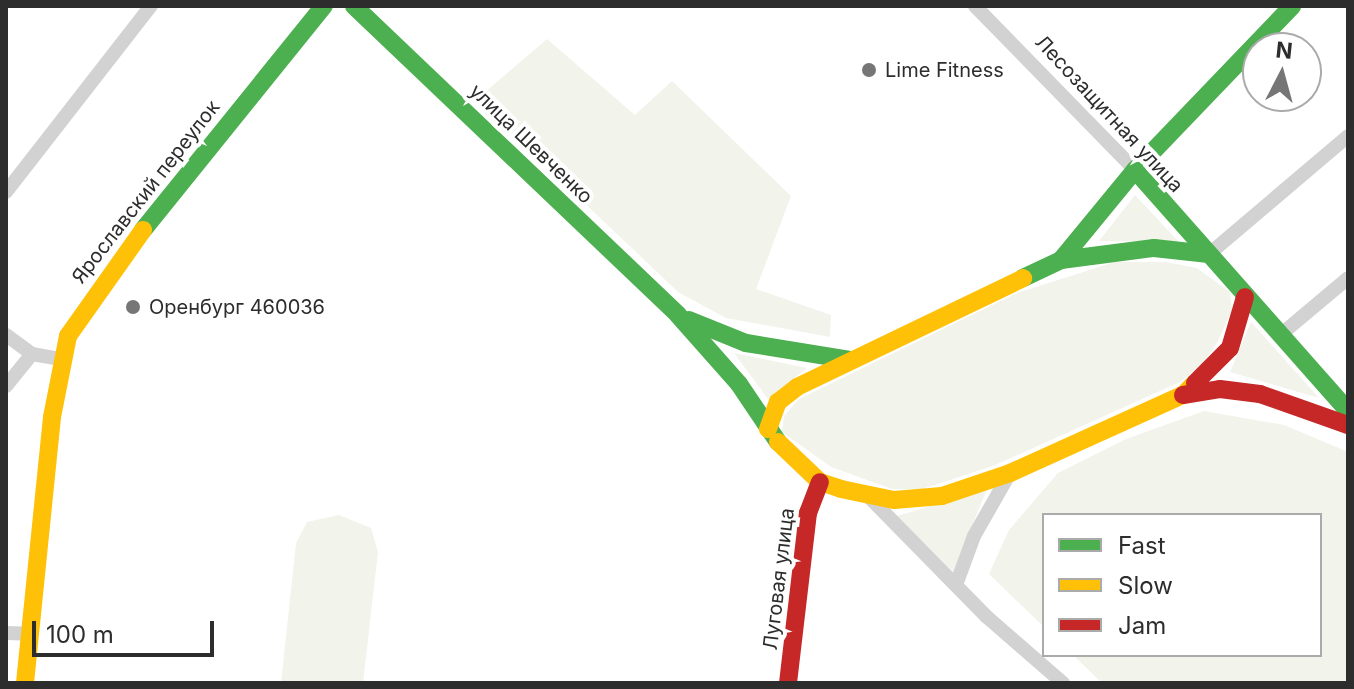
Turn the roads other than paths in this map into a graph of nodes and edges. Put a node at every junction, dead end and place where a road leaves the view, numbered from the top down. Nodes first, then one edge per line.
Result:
1 (151, 6) edge
2 (324, 6) edge
3 (354, 6) edge
4 (975, 6) edge
5 (1292, 6) edge
6 (1348, 136) edge
7 (1135, 170) junction
8 (6, 192) edge
9 (1209, 254) junction
10 (1061, 260) junction
11 (1348, 278) edge
12 (1245, 297) junction
13 (678, 315) junction
14 (6, 335) edge
15 (1279, 336) junction
16 (32, 354) junction
17 (60, 359) junction
18 (850, 360) junction
19 (6, 386) edge
20 (1183, 395) junction
21 (1348, 411) edge
22 (1348, 425) edge
23 (768, 429) junction
24 (1010, 473) junction
25 (820, 482) junction
26 (868, 496) junction
27 (956, 585) junction
28 (6, 633) edge
29 (30, 634) junction
30 (25, 683) edge
31 (788, 683) edge
32 (1063, 683) edge

1 - 8 street
2 - 17 main road, Ярославский переулок
3 - 13 main road, улица Шевченко
4 - 7 street, Лесозащитная улица
5 - 7 main road
6 - 9 street
7 - 9 main road, Лесозащитная улица
7 - 10 main road
9 - 10 main road
9 - 12 main road, Лесозащитная улица
10 - 18 main road
11 - 15 street
12 - 15 main road
12 - 20 main road
13 - 18 main road, улица Шевченко
13 - 23 main road, улица Шевченко
14 - 16 street
15 - 21 main road
16 - 17 street
16 - 19 street
17 - 29 main road, Ярославский переулок
18 - 23 main road
20 - 22 main road
20 - 24 main road
23 - 25 main road, улица Шевченко
24 - 26 main road
24 - 27 street
25 - 26 main road
25 - 31 main road, Луговая улица
26 - 27 street
27 - 32 street
28 - 29 street
29 - 30 main road, Ярославский переулок

